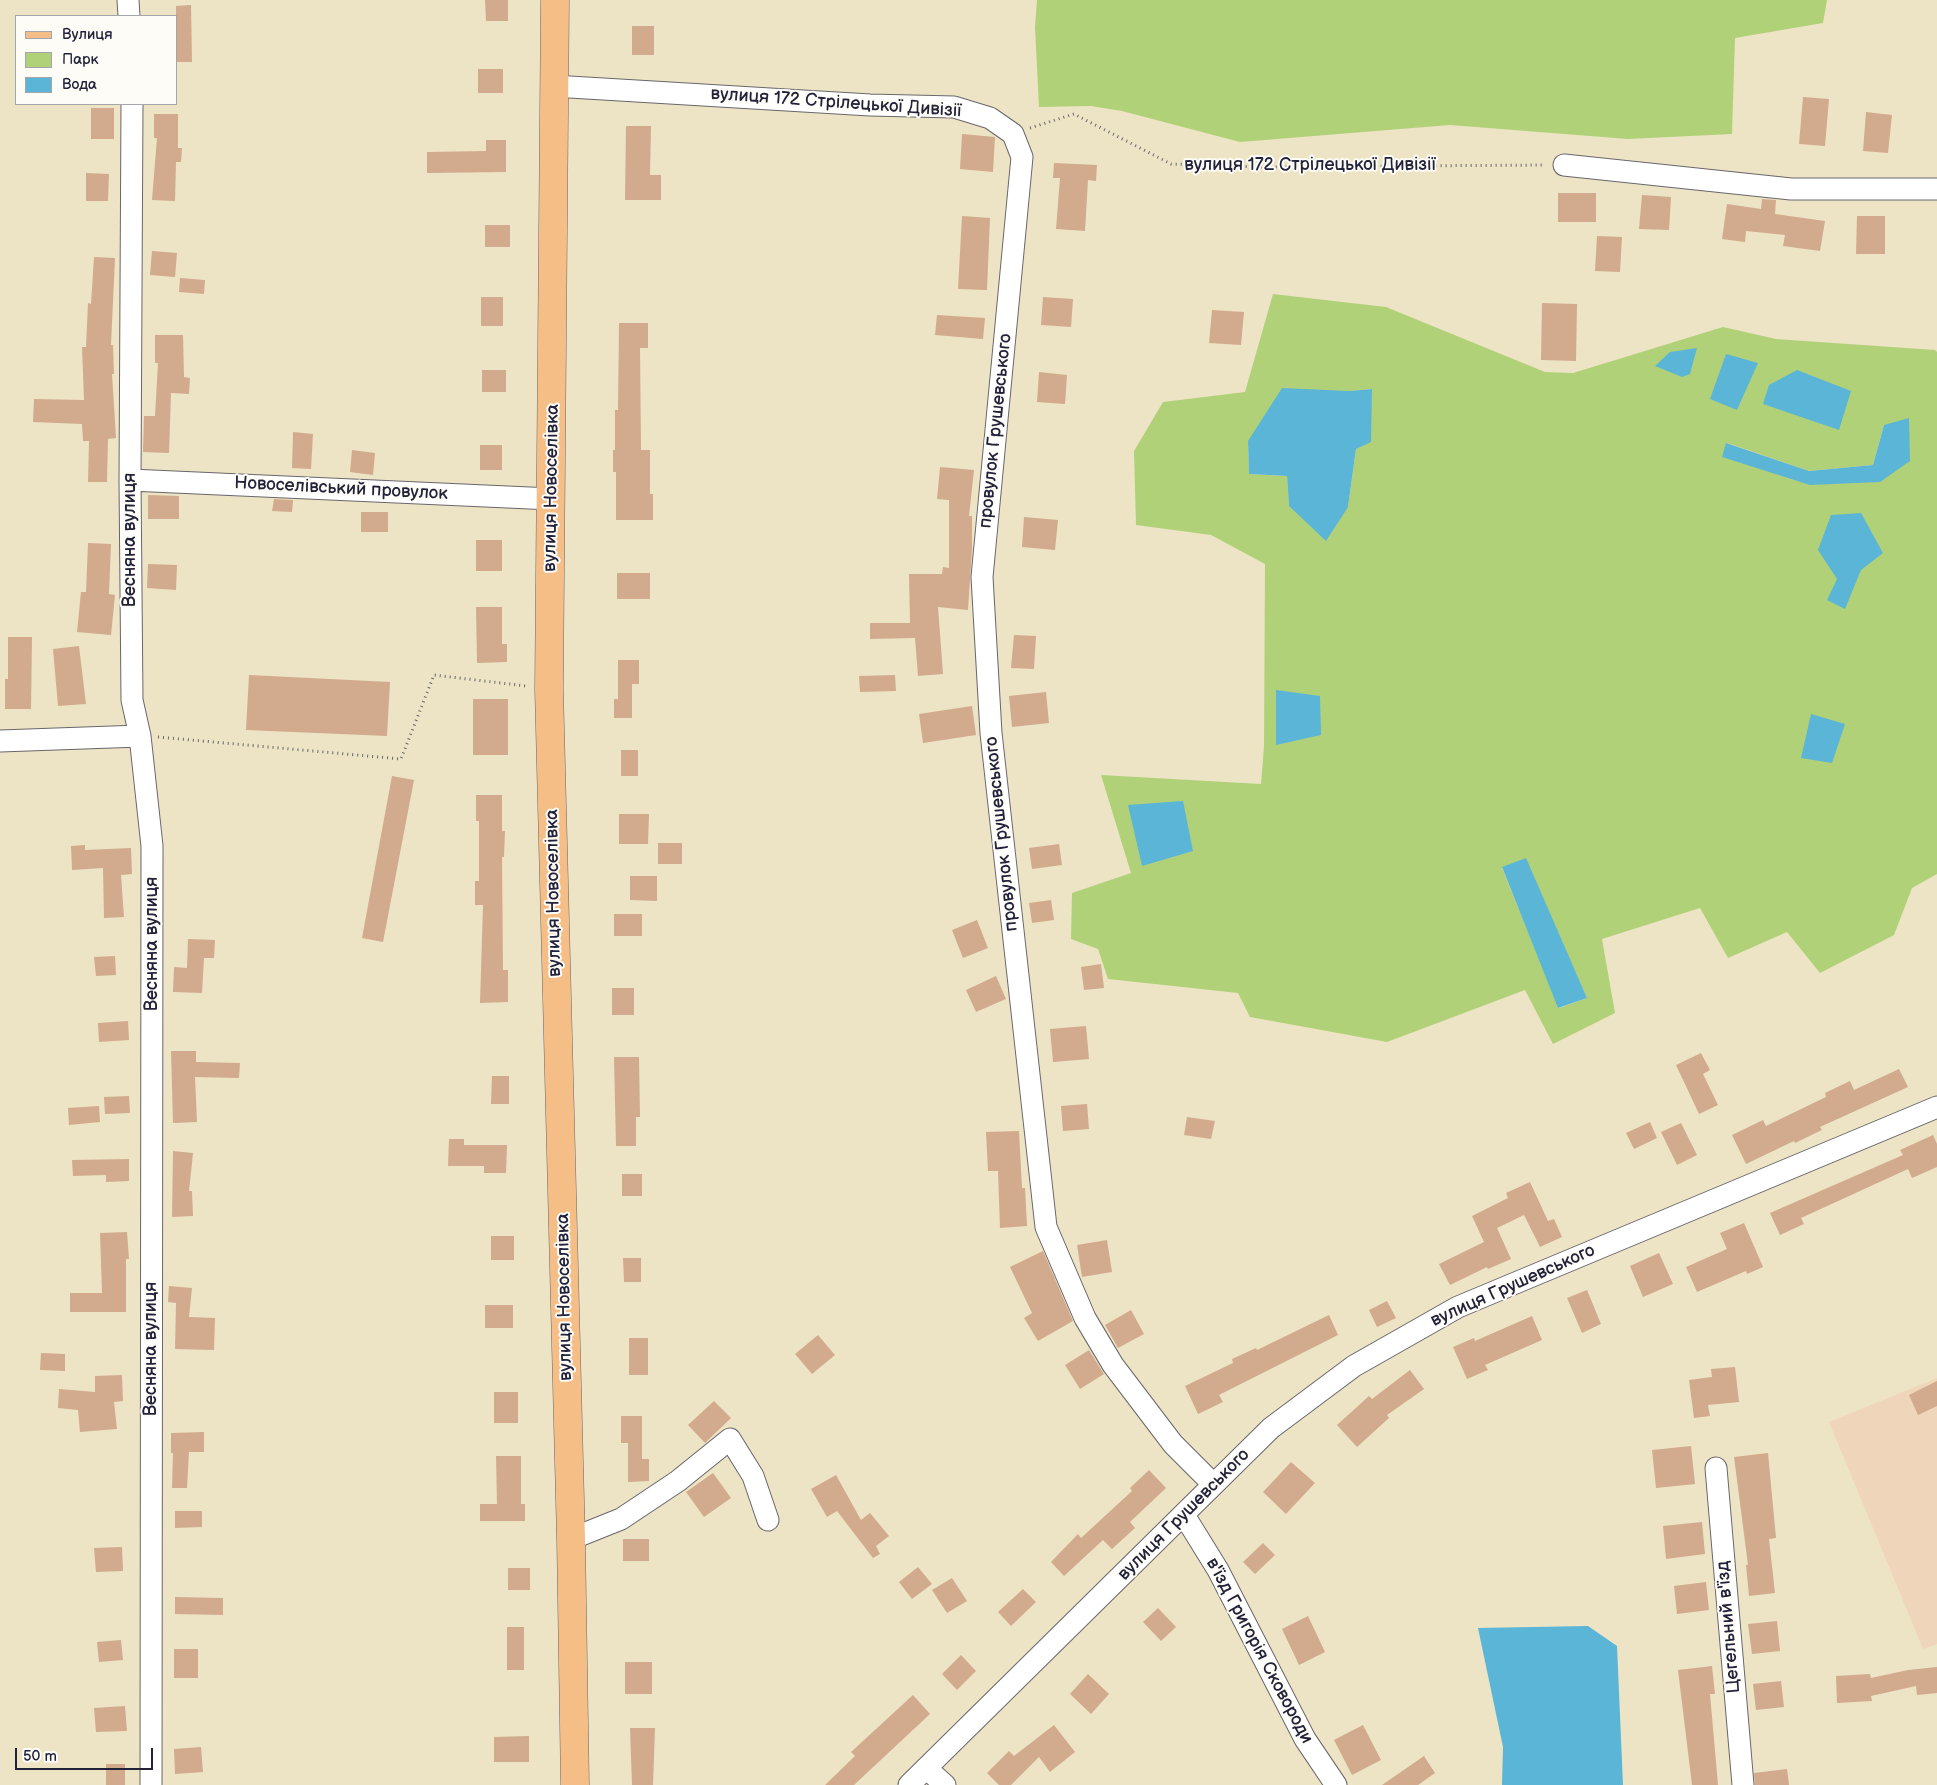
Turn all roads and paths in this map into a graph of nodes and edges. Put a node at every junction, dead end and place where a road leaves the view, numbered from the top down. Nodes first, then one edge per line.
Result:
1 (128, 0) edge
2 (556, 0) edge
3 (129, 15) edge
4 (553, 86) junction
5 (132, 105) edge
6 (1013, 134) junction
7 (1564, 164) joint
8 (1937, 189) edge
9 (130, 480) junction
10 (552, 499) junction
11 (549, 689) junction
12 (140, 736) junction
13 (0, 741) edge
14 (1937, 1107) edge
15 (1716, 1468) dead end
16 (1213, 1484) junction
17 (1184, 1515) junction
18 (768, 1520) dead end
19 (571, 1539) junction
20 (926, 1768) junction
21 (151, 1785) edge
22 (575, 1785) edge
23 (909, 1785) edge
24 (944, 1785) edge
25 (1336, 1785) edge
26 (1743, 1785) edge

1 - 3 street
2 - 4 main road, вулиця Новоселівка
4 - 6 street, вулиця 172 Стрілецької Дивізії
4 - 10 main road, вулиця Новоселівка
5 - 9 street, Весняна вулиця
6 - 7 path, вулиця 172 Стрілецької Дивізії
6 - 16 street, провулок Грушевського
7 - 8 street
9 - 10 street, Новоселівський провулок
9 - 12 street, Весняна вулиця
10 - 11 main road, вулиця Новоселівка
11 - 12 path
11 - 19 main road, вулиця Новоселівка
12 - 13 street
12 - 21 street, Весняна вулиця
14 - 16 street, вулиця Грушевського
15 - 26 street, Цегельний в'їзд
16 - 17 street, вулиця Грушевського
17 - 20 street, вулиця Грушевського
17 - 25 street, в'їзд Григорія Сковороди
18 - 19 street
19 - 22 main road, вулиця Новоселівка
20 - 23 street, вулиця Грушевського
20 - 24 street

